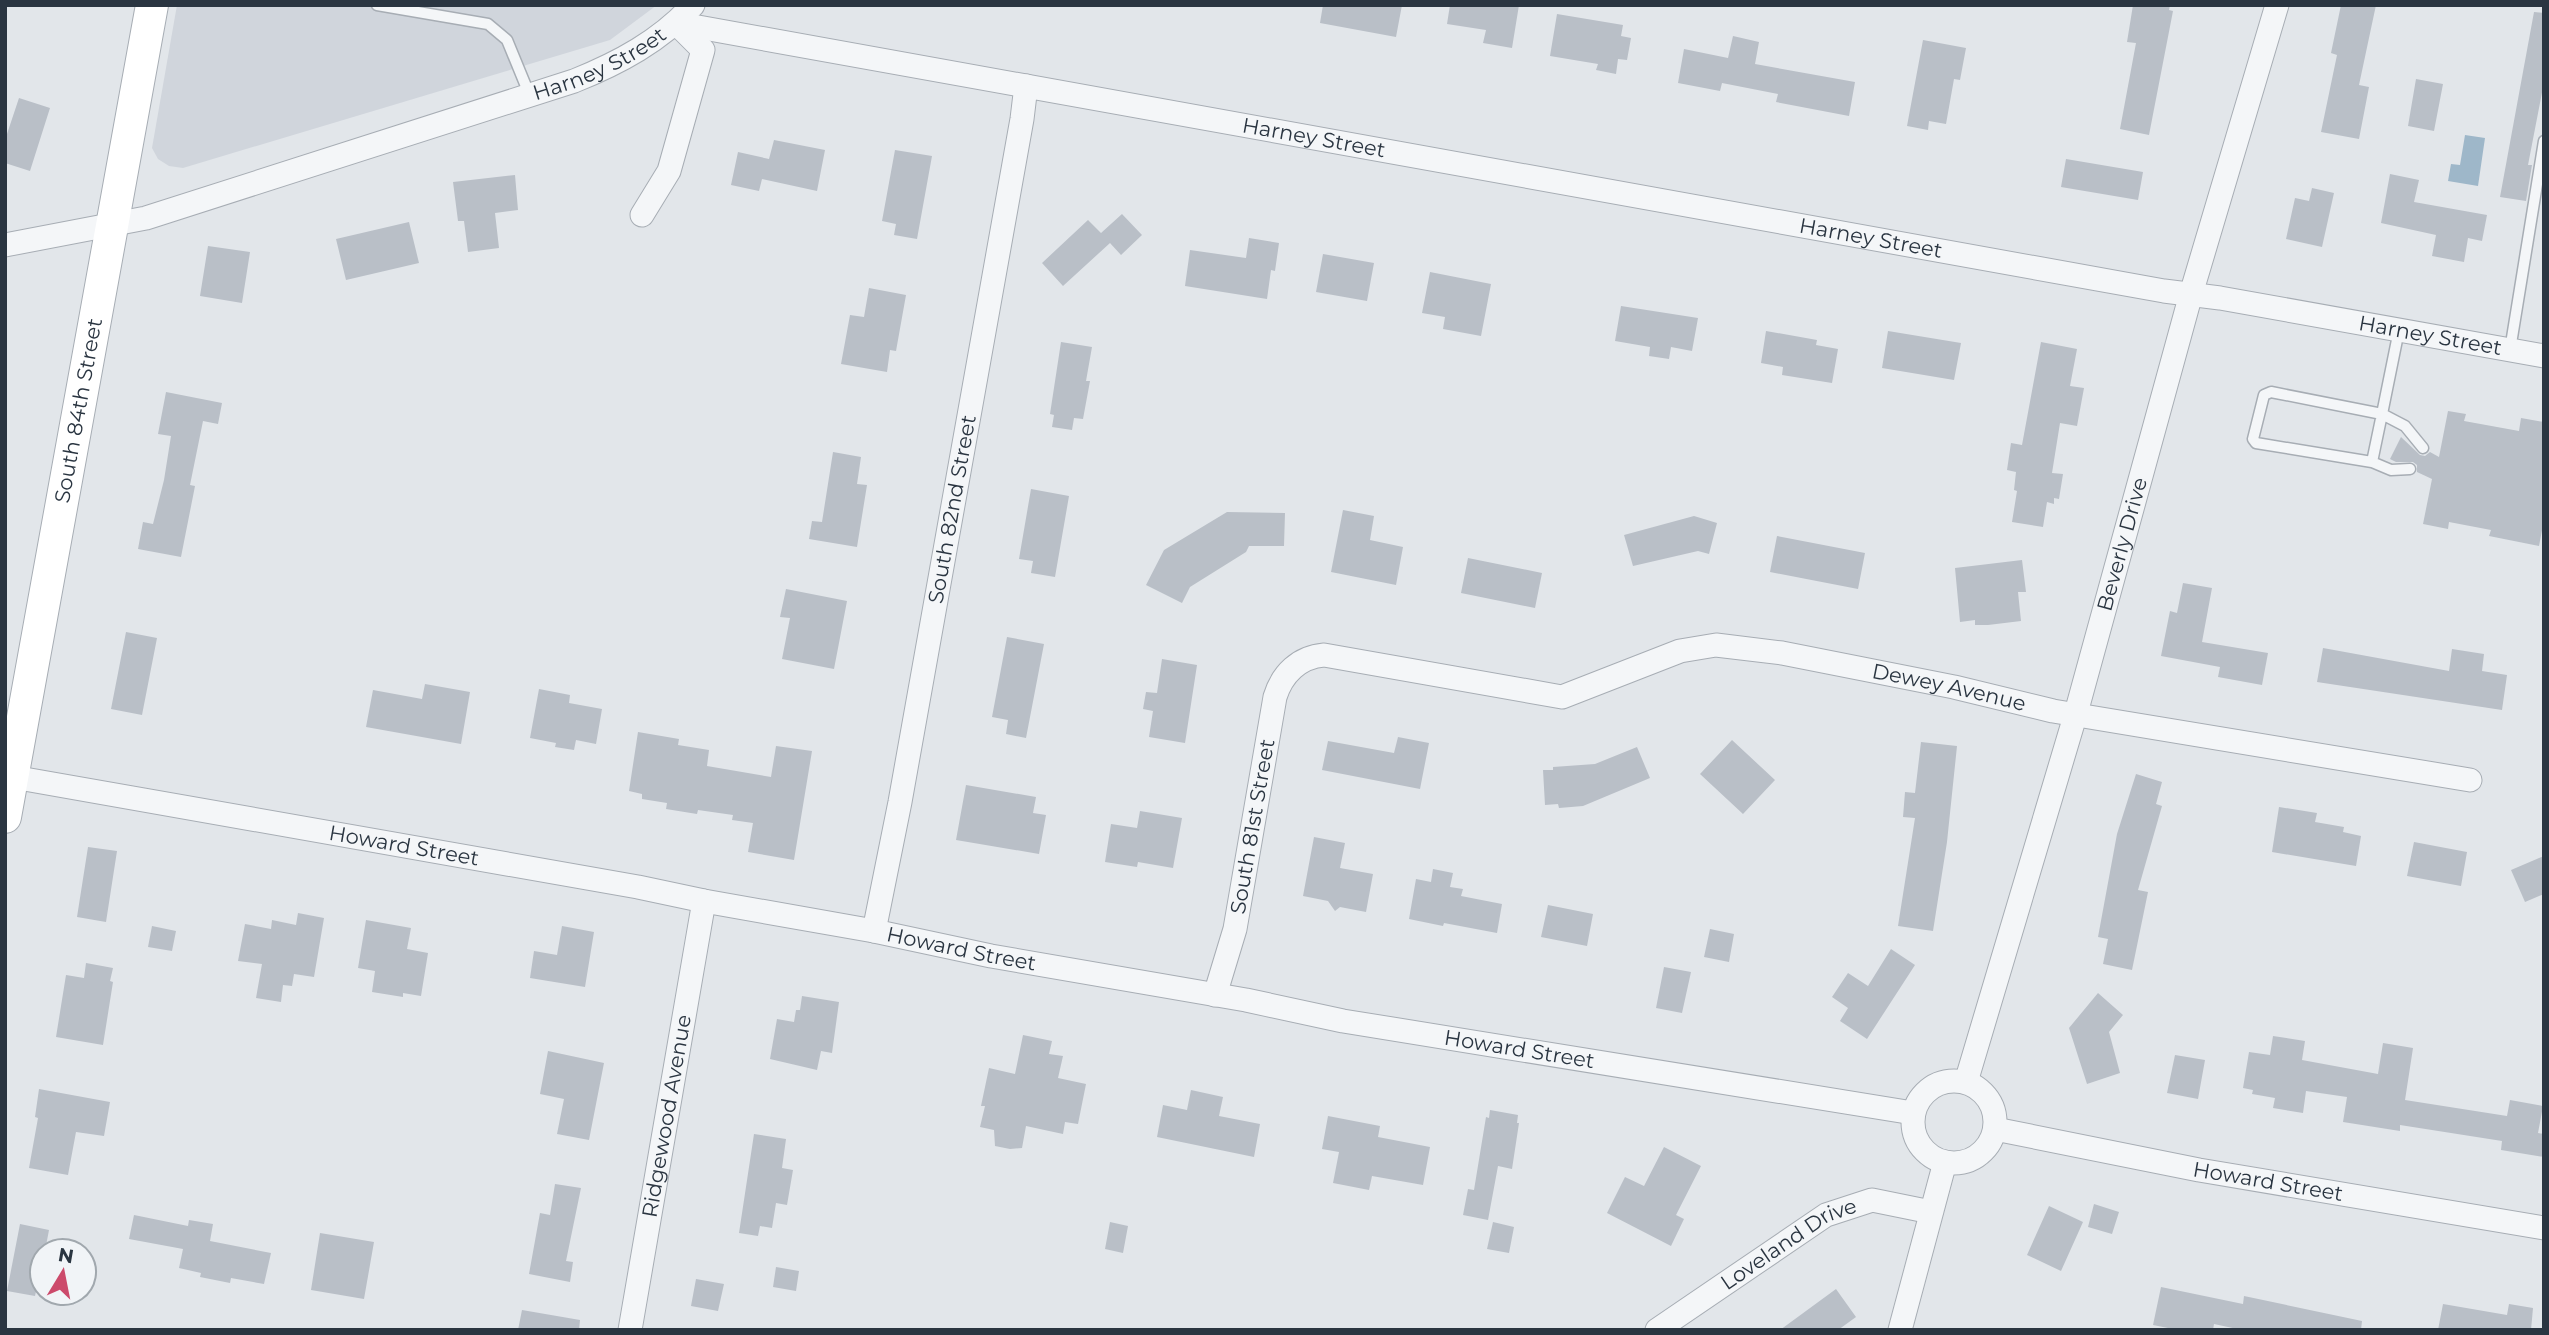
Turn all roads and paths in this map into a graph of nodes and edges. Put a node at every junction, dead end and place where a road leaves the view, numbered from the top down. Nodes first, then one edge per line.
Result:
1 (152, 5) edge
2 (377, 5) edge
3 (454, 5) edge
4 (693, 5) edge
5 (2277, 5) edge
6 (452, 18) junction
7 (676, 23) junction
8 (1026, 86) junction
9 (530, 96) junction
10 (2544, 141) edge
11 (642, 215) dead end
12 (113, 226) junction
13 (5, 245) edge
14 (2191, 294) junction
15 (2399, 330) junction
16 (2511, 351) junction
17 (2544, 356) edge
18 (2382, 414) junction
19 (2423, 448) dead end
20 (2372, 462) junction
21 (2410, 469) dead end
22 (1298, 663) joint
23 (2076, 713) junction
24 (13, 777) junction
25 (2470, 780) dead end
26 (5, 817) edge
27 (704, 901) junction
28 (874, 931) junction
29 (1215, 995) junction
30 (1966, 1082) junction
31 (1913, 1113) junction
32 (1995, 1129) junction
33 (1945, 1162) junction
34 (1931, 1212) junction
35 (2544, 1228) edge
36 (629, 1330) edge
37 (1657, 1330) edge
38 (1900, 1330) edge

1 - 12 main road, South 84th Street
2 - 6 lane
3 - 6 lane
4 - 7 street
5 - 14 street, Beverly Drive
6 - 9 lane
7 - 8 street, Harney Street
7 - 9 street, Harney Street
7 - 11 street
8 - 14 street, Harney Street
8 - 28 street, South 82nd Street
9 - 12 street, Harney Street
10 - 16 lane
12 - 13 street, Harney Street
12 - 24 main road, South 84th Street
14 - 15 street, Harney Street
14 - 23 street, Beverly Drive
15 - 16 street, Harney Street
15 - 18 lane
16 - 17 street, Harney Street
18 - 19 lane
18 - 20 lane
18 - 20 lane
20 - 21 lane
22 - 23 street, Dewey Avenue
22 - 29 street, South 81st Street
23 - 25 street, Dewey Avenue
23 - 30 street, Beverly Drive
24 - 26 main road, South 84th Street
24 - 27 street, Howard Street
27 - 28 street, Howard Street
27 - 36 street, Ridgewood Avenue
28 - 29 street, Howard Street
29 - 31 street, Howard Street
30 - 31 street
30 - 32 street
31 - 33 street
32 - 33 street
32 - 35 street, Howard Street
33 - 34 street
34 - 37 street, Loveland Drive
34 - 38 street

